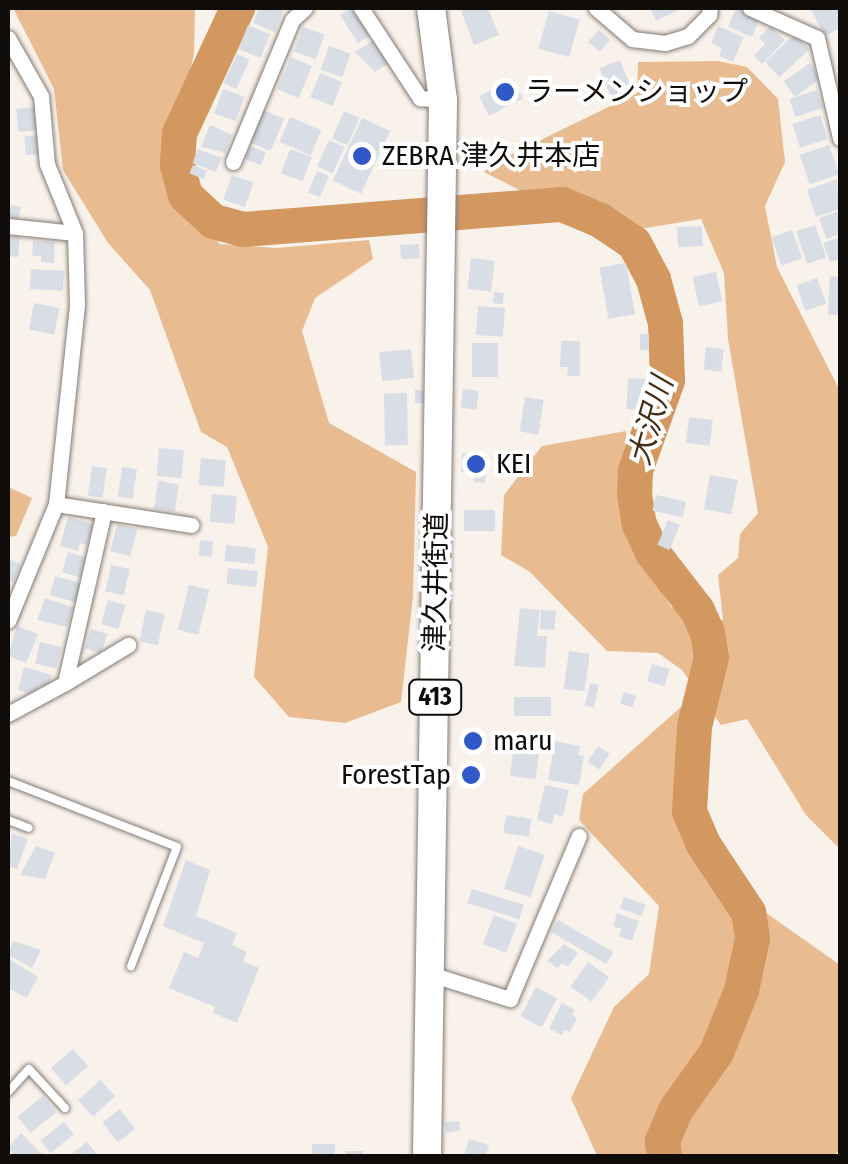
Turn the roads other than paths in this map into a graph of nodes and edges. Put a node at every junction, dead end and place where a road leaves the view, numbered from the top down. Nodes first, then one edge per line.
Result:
1 (305, 8) edge
2 (361, 8) edge
3 (431, 8) edge
4 (596, 8) edge
5 (710, 8) edge
6 (750, 8) edge
7 (8, 38) edge
8 (443, 100) junction
9 (840, 138) edge
10 (233, 162) dead end
11 (8, 226) edge
12 (75, 233) junction
13 (56, 504) junction
14 (104, 511) junction
15 (192, 525) dead end
16 (8, 621) edge
17 (128, 645) dead end
18 (65, 683) junction
19 (8, 714) edge
20 (8, 780) edge
21 (8, 820) edge
22 (29, 828) dead end
23 (580, 836) dead end
24 (131, 966) dead end
25 (430, 974) junction
26 (8, 1092) edge
27 (65, 1108) dead end
28 (428, 1156) edge

1 - 10 street
2 - 8 street
3 - 8 highway, 津久井街道 / 413
4 - 5 street
6 - 9 street
7 - 12 street
8 - 25 highway, 津久井街道 / 413
11 - 12 street
12 - 13 street
13 - 14 street
13 - 16 street
14 - 15 street
14 - 18 street
17 - 18 street
18 - 19 street
20 - 24 lane
21 - 22 lane
23 - 25 street
25 - 28 highway, 津久井街道 / 413
26 - 27 lane

